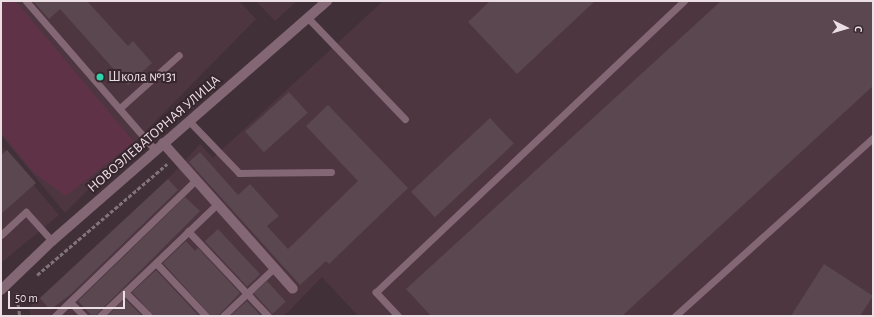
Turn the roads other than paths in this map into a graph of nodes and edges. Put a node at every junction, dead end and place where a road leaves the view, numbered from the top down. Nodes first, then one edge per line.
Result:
1 (26, 1) edge
2 (327, 1) edge
3 (684, 1) edge
4 (308, 18) junction
5 (179, 55) dead end
6 (120, 108) junction
7 (405, 119) dead end
8 (190, 121) junction
9 (873, 138) edge
10 (163, 143) junction
11 (155, 150) junction
12 (331, 172) dead end
13 (196, 180) junction
14 (217, 204) junction
15 (188, 232) junction
16 (1, 235) edge
17 (52, 241) junction
18 (156, 263) junction
19 (274, 268) junction
20 (293, 289) dead end
21 (1, 290) edge
22 (125, 292) junction
23 (247, 294) junction
24 (70, 302) junction
25 (55, 316) edge
26 (84, 316) edge
27 (100, 316) edge
28 (149, 316) edge
29 (206, 316) edge
30 (223, 316) edge
31 (268, 316) edge
32 (398, 316) edge
33 (675, 316) edge

1 - 6 lane
2 - 4 street, НОВОЭЛЕВАТОРНАЯ УЛИЦА
3 - 32 lane
4 - 7 lane
4 - 8 street, НОВОЭЛЕВАТОРНАЯ УЛИЦА
5 - 6 lane
6 - 11 lane
8 - 10 street, НОВОЭЛЕВАТОРНАЯ УЛИЦА
8 - 12 lane
9 - 33 lane
10 - 11 street, НОВОЭЛЕВАТОРНАЯ УЛИЦА
10 - 13 street
11 - 17 street, НОВОЭЛЕВАТОРНАЯ УЛИЦА
13 - 14 street
13 - 24 lane
14 - 15 lane
14 - 19 street
15 - 18 lane
15 - 23 lane
16 - 17 lane
17 - 21 street, НОВОЭЛЕВАТОРНАЯ УЛИЦА
18 - 22 lane
18 - 29 lane
19 - 20 street
19 - 23 lane
22 - 27 lane
22 - 28 lane
23 - 30 lane
23 - 31 lane
24 - 25 lane
24 - 26 lane

